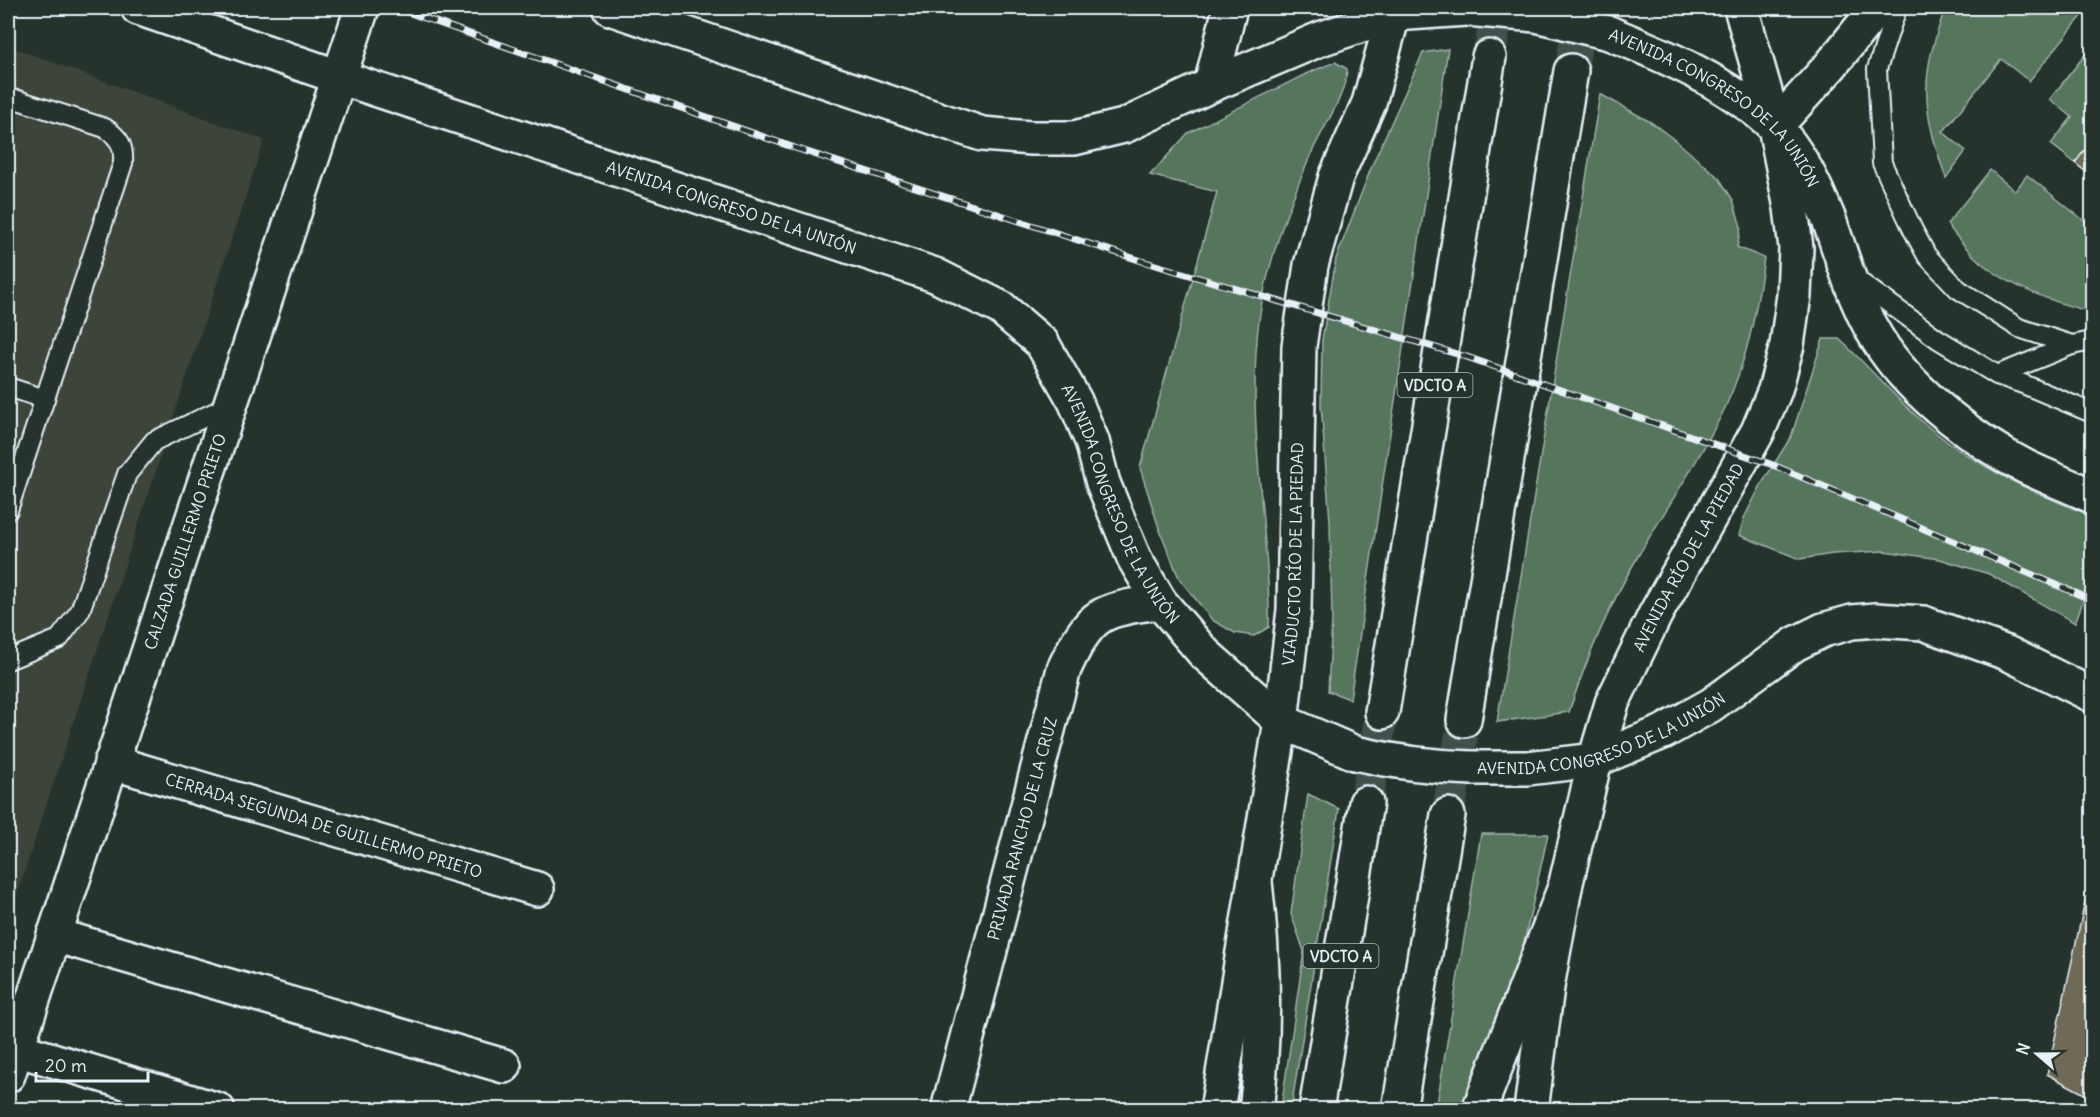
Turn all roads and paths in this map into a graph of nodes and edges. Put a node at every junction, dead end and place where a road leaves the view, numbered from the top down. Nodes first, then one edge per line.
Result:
1 (138, 8) edge
2 (362, 8) edge
3 (610, 8) edge
4 (1230, 8) edge
5 (1741, 8) edge
6 (1877, 8) edge
7 (1897, 8) edge
8 (1394, 11) edge
9 (1489, 57) tunnel mouth
10 (1571, 71) tunnel mouth
11 (339, 77) junction
12 (1211, 85) junction
13 (8, 99) edge
14 (1775, 128) junction
15 (1845, 269) junction
16 (2092, 341) edge
17 (2073, 345) junction
18 (1997, 375) junction
19 (8, 387) edge
20 (45, 399) junction
21 (230, 405) junction
22 (2092, 413) edge
23 (2092, 495) edge
24 (8, 510) edge
25 (1160, 602) junction
26 (8, 660) edge
27 (2092, 695) edge
28 (1382, 712) tunnel mouth
29 (1464, 720) tunnel mouth
30 (1281, 722) junction
31 (1595, 760) junction
32 (111, 762) junction
33 (1366, 803) tunnel mouth
34 (1448, 815) tunnel mouth
35 (1255, 882) junction
36 (1565, 887) junction
37 (537, 889) dead end
38 (54, 935) junction
39 (12, 1062) edge
40 (504, 1066) dead end
41 (218, 1110) edge
42 (948, 1110) edge
43 (1217, 1110) edge
44 (1256, 1110) edge
45 (1316, 1110) edge
46 (1399, 1110) edge
47 (1479, 1110) edge
48 (1531, 1110) edge

1 - 11 main road, AVENIDA CONGRESO DE LA UNIÓN
2 - 11 main road, CALZADA GUILLERMO PRIETO
3 - 12 main road, AVENIDA CONGRESO DE LA UNIÓN
4 - 12 main road
5 - 14 main road, AVENIDA RÍO DE LA PIEDAD
6 - 14 main road
7 - 17 lane
8 - 12 main road, AVENIDA CONGRESO DE LA UNIÓN
8 - 14 main road, AVENIDA CONGRESO DE LA UNIÓN, bridge
8 - 30 main road, VIADUCTO RÍO DE LA PIEDAD
9 - 28 main road, VDCTO A
10 - 29 main road
11 - 21 main road, CALZADA GUILLERMO PRIETO
11 - 25 main road, AVENIDA CONGRESO DE LA UNIÓN
13 - 20 lane
14 - 15 main road, AVENIDA CONGRESO DE LA UNIÓN
14 - 31 main road, AVENIDA RÍO DE LA PIEDAD
15 - 18 lane
15 - 23 main road, AVENIDA CONGRESO DE LA UNIÓN
16 - 17 lane
17 - 18 lane
18 - 22 lane
19 - 20 lane
20 - 24 lane
21 - 26 lane
21 - 32 main road, CALZADA GUILLERMO PRIETO
25 - 30 main road, AVENIDA CONGRESO DE LA UNIÓN
25 - 42 main road, PRIVADA RANCHO DE LA CRUZ
27 - 31 main road, AVENIDA CONGRESO DE LA UNIÓN
30 - 31 main road, AVENIDA CONGRESO DE LA UNIÓN, bridge
30 - 35 main road, VIADUCTO RÍO DE LA PIEDAD
31 - 36 main road, AVENIDA RÍO DE LA PIEDAD
32 - 37 main road, CERRADA SEGUNDA DE GUILLERMO PRIETO
32 - 38 main road, CALZADA GUILLERMO PRIETO
33 - 45 main road, VDCTO A
34 - 46 main road
35 - 43 main road, VIADUCTO RÍO DE LA PIEDAD
35 - 44 main road
36 - 47 main road
36 - 48 main road, AVENIDA RÍO DE LA PIEDAD
38 - 39 main road, CALZADA GUILLERMO PRIETO
38 - 40 main road
39 - 41 main road

